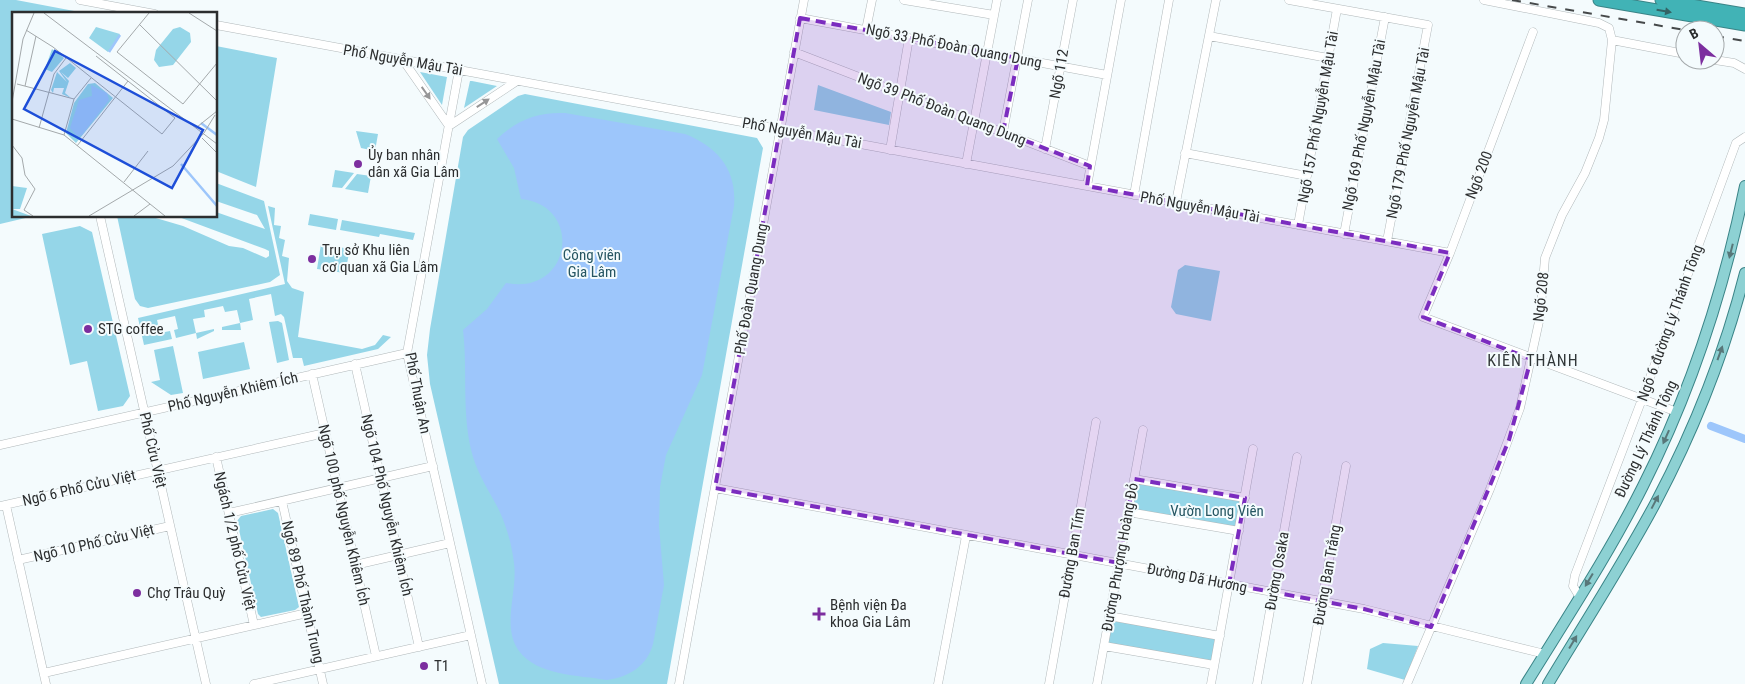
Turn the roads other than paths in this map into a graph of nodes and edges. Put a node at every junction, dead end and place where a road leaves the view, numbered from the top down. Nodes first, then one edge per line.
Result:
1 (80, 0) edge
2 (804, 0) edge
3 (872, 0) edge
4 (904, 0) edge
5 (997, 0) edge
6 (1028, 0) edge
7 (1072, 0) edge
8 (1121, 0) edge
9 (1169, 0) edge
10 (1216, 0) edge
11 (1289, 0) edge
12 (1484, 0) edge
13 (1599, 0) edge
14 (1661, 0) edge
15 (1683, 2) edge
16 (1337, 9) junction
17 (134, 12) edge
18 (1745, 14) edge
19 (994, 15) junction
20 (1385, 17) junction
21 (800, 18) junction
22 (218, 25) edge
23 (1745, 25) edge
24 (866, 30) junction
25 (1533, 32) dead end
26 (1209, 36) junction
27 (908, 38) junction
28 (1612, 40) junction
29 (794, 52) junction
30 (1675, 52) edge
31 (987, 53) junction
32 (1018, 58) junction
33 (1328, 58) junction
34 (403, 60) junction
35 (1725, 62) edge
36 (1745, 62) edge
37 (1734, 64) junction
38 (1060, 66) junction
39 (1745, 69) edge
40 (460, 70) junction
41 (1107, 75) junction
42 (517, 81) junction
43 (900, 92) junction
44 (974, 121) junction
45 (449, 126) junction
46 (780, 129) junction
47 (1003, 132) junction
48 (1745, 138) edge
49 (1046, 149) junction
50 (890, 150) junction
51 (1185, 153) junction
52 (966, 164) junction
53 (1090, 166) junction
54 (1307, 176) junction
55 (1087, 186) junction
56 (1745, 186) edge
57 (1134, 195) junction
58 (1176, 202) junction
59 (100, 218) edge
60 (1298, 225) junction
61 (1344, 234) junction
62 (1387, 241) junction
63 (1450, 253) junction
64 (1745, 273) edge
65 (407, 353) junction
66 (1532, 359) junction
67 (356, 364) junction
68 (312, 374) junction
69 (1642, 399) junction
70 (144, 412) junction
71 (1677, 412) junction
72 (1096, 422) dead end
73 (1143, 430) dead end
74 (325, 432) junction
75 (0, 445) edge
76 (1254, 449) dead end
77 (216, 457) junction
78 (1298, 457) dead end
79 (433, 466) junction
80 (1346, 466) dead end
81 (157, 471) junction
82 (381, 478) junction
83 (1134, 479) junction
84 (338, 488) junction
85 (715, 488) junction
86 (1245, 498) junction
87 (282, 501) junction
88 (3, 506) edge
89 (1128, 512) junction
90 (229, 513) junction
91 (170, 526) junction
92 (1239, 531) junction
93 (966, 536) junction
94 (1614, 539) junction
95 (450, 543) junction
96 (1630, 547) junction
97 (1072, 554) junction
98 (399, 555) junction
99 (18, 560) junction
100 (1119, 563) junction
101 (355, 565) junction
102 (1229, 584) junction
103 (1273, 592) junction
104 (1579, 596) junction
105 (1322, 602) junction
106 (307, 613) junction
107 (1110, 616) junction
108 (254, 626) junction
109 (1431, 627) junction
110 (471, 635) junction
111 (1220, 636) junction
112 (196, 639) junction
113 (419, 646) junction
114 (1104, 646) junction
115 (1545, 654) junction
116 (376, 656) junction
117 (1214, 665) junction
118 (320, 669) junction
119 (44, 673) junction
120 (46, 684) edge
121 (206, 684) edge
122 (254, 684) edge
123 (323, 684) edge
124 (482, 684) edge
125 (679, 684) edge
126 (938, 684) edge
127 (1049, 684) edge
128 (1097, 684) edge
129 (1211, 684) edge
130 (1257, 684) edge
131 (1307, 684) edge
132 (1406, 684) edge
133 (1526, 684) edge
134 (1548, 684) edge

1 - 17 street
2 - 21 street, Phố Đoàn Quang Dung
3 - 24 street
4 - 19 street
5 - 19 street
6 - 32 street
7 - 38 street, Ngõ 112
8 - 41 street
9 - 57 street
10 - 26 street
11 - 16 street
12 - 28 street
13 -> 23 highway
14 - 15 highway
15 - 18 highway
16 - 20 street
16 - 33 street, Ngõ 157 Phố Nguyễn Mậu Tài
19 - 31 street
20 - 61 street, Ngõ 169 Phố Nguyễn Mậu Tài
20 - 62 street, Ngõ 179 Phố Nguyễn Mậu Tài
21 - 24 street, Ngõ 33 Phố Đoàn Quang Dung
21 - 29 street, Phố Đoàn Quang Dung
22 - 34 street, Phố Nguyễn Mậu Tài
24 - 27 street, Ngõ 33 Phố Đoàn Quang Dung
25 - 63 street, Ngõ 200
26 - 33 street
26 - 51 street
27 - 31 street, Ngõ 33 Phố Đoàn Quang Dung
27 - 43 street
28 - 30 street
28 - 66 street, Ngõ 208
29 - 43 street, Ngõ 39 Phố Đoàn Quang Dung
29 - 46 street, Phố Đoàn Quang Dung
31 - 32 street, Ngõ 33 Phố Đoàn Quang Dung
31 - 44 street
32 - 38 street, Ngõ 33 Phố Đoàn Quang Dung
32 - 47 street
33 - 54 street, Ngõ 157 Phố Nguyễn Mậu Tài
34 - 40 street, Phố Nguyễn Mậu Tài
34 -> 45 street
35 - 37 street
36 - 37 street
37 - 39 street
38 - 41 street, Ngõ 33 Phố Đoàn Quang Dung
38 - 49 street, Ngõ 112
40 - 42 street, Phố Nguyễn Mậu Tài
40 - 45 street, Phố Thuận An
41 - 53 street
45 -> 42 street
42 - 46 street, Phố Nguyễn Mậu Tài
43 - 44 street, Ngõ 39 Phố Đoàn Quang Dung
43 - 50 street
44 - 47 street, Ngõ 39 Phố Đoàn Quang Dung
44 - 52 street
45 - 65 street, Phố Thuận An
46 - 50 street, Phố Nguyễn Mậu Tài
46 - 85 street, Phố Đoàn Quang Dung
47 - 49 street, Ngõ 39 Phố Đoàn Quang Dung
48 - 69 street, Ngõ 6 đường Lý Thánh Tông
49 - 53 street, Ngõ 39 Phố Đoàn Quang Dung
50 - 52 street, Phố Nguyễn Mậu Tài
51 - 54 street
51 - 58 street
52 - 55 street, Phố Nguyễn Mậu Tài
53 - 55 street
54 - 60 street, Ngõ 157 Phố Nguyễn Mậu Tài
55 - 57 street, Phố Nguyễn Mậu Tài
56 -> 71 main road, Đường Lý Thánh Tông
57 - 58 street, Phố Nguyễn Mậu Tài
58 - 60 street, Phố Nguyễn Mậu Tài
59 - 70 street, Phố Cửu Việt
60 - 61 street, Phố Nguyễn Mậu Tài
61 - 62 street, Phố Nguyễn Mậu Tài
62 - 63 street, Phố Nguyễn Mậu Tài
63 - 66 street, Ngõ 200
96 -> 64 main road
65 - 67 street, Phố Nguyễn Khiêm Ích
65 - 79 street, Phố Thuận An
66 - 69 street
66 - 109 street, Ngõ 208
67 - 68 street, Phố Nguyễn Khiêm Ích
67 - 82 street, Ngõ 104 Phố Nguyễn Khiêm Ích
68 - 70 street, Phố Nguyễn Khiêm Ích
68 - 74 street, Ngõ 100 phố Nguyễn Khiêm Ích
69 - 71 street
69 - 104 street, Ngõ 6 đường Lý Thánh Tông
70 - 75 street, Phố Nguyễn Khiêm Ích
70 - 81 street, Phố Cửu Việt
71 -> 94 main road, Đường Lý Thánh Tông
72 - 97 street, Đường Ban Tím
73 - 83 street, Đường Phượng Hoàng Đỏ
74 - 77 street, Ngõ 6 Phố Cửu Việt
74 - 84 street, Ngõ 100 phố Nguyễn Khiêm Ích
76 - 86 street
77 - 81 street, Ngõ 6 Phố Cửu Việt
77 - 90 street, Ngách 1/2 phố Cửu Việt
78 - 103 street, Đường Osaka
79 - 82 street
79 - 95 street, Phố Thuận An
80 - 105 street, Đường Ban Trắng
81 - 88 street, Ngõ 6 Phố Cửu Việt
81 - 91 street, Phố Cửu Việt
82 - 84 street
82 - 98 street, Ngõ 104 Phố Nguyễn Khiêm Ích
83 - 86 street
83 - 89 street, Đường Phượng Hoàng Đỏ
84 - 87 street
84 - 101 street, Ngõ 100 phố Nguyễn Khiêm Ích
85 - 93 street, Đường Dã Hương
85 - 125 street, Phố Đoàn Quang Dung
86 - 92 street
87 - 90 street
87 - 106 street, Ngõ 89 Phố Thành Trung
88 - 99 street
89 - 92 street
89 - 100 street, Đường Phượng Hoàng Đỏ
90 - 108 street, Ngách 1/2 phố Cửu Việt
91 - 99 street, Ngõ 10 Phố Cửu Việt
91 - 112 street, Phố Cửu Việt
92 - 102 street
93 - 97 street, Đường Dã Hương
93 - 126 street
94 - 96 main road
94 -> 104 main road, Đường Lý Thánh Tông
95 - 98 street
95 - 110 street, Phố Thuận An
134 -> 96 main road
97 - 100 street, Đường Dã Hương
97 - 127 street, Đường Ban Tím
98 - 101 street
98 - 113 street, Ngõ 104 Phố Nguyễn Khiêm Ích
99 - 119 street
100 - 102 street, Đường Dã Hương
100 - 107 street, Đường Phượng Hoàng Đỏ
101 - 116 street, Ngõ 100 phố Nguyễn Khiêm Ích
102 - 103 street, Đường Dã Hương
102 - 111 street
103 - 105 street, Đường Dã Hương
103 - 130 street, Đường Osaka
104 - 115 main road, Đường Lý Thánh Tông
105 - 109 street, Đường Dã Hương
105 - 131 street, Đường Ban Trắng
106 - 108 street
106 - 118 street, Ngõ 89 Phố Thành Trung
107 - 111 street
107 - 114 street, Đường Phượng Hoàng Đỏ
108 - 112 street
109 - 115 street, Đường Dã Hương
109 - 132 street, Ngõ 208
110 - 113 street
110 - 124 street, Phố Thuận An
111 - 117 street
112 - 119 street
112 - 121 street, Phố Cửu Việt
113 - 116 street
114 - 117 street
114 - 128 street, Đường Phượng Hoàng Đỏ
115 - 133 main road, Đường Lý Thánh Tông
116 - 118 street
117 - 129 street
118 - 122 street
118 - 123 street, Ngõ 89 Phố Thành Trung
119 - 120 street

